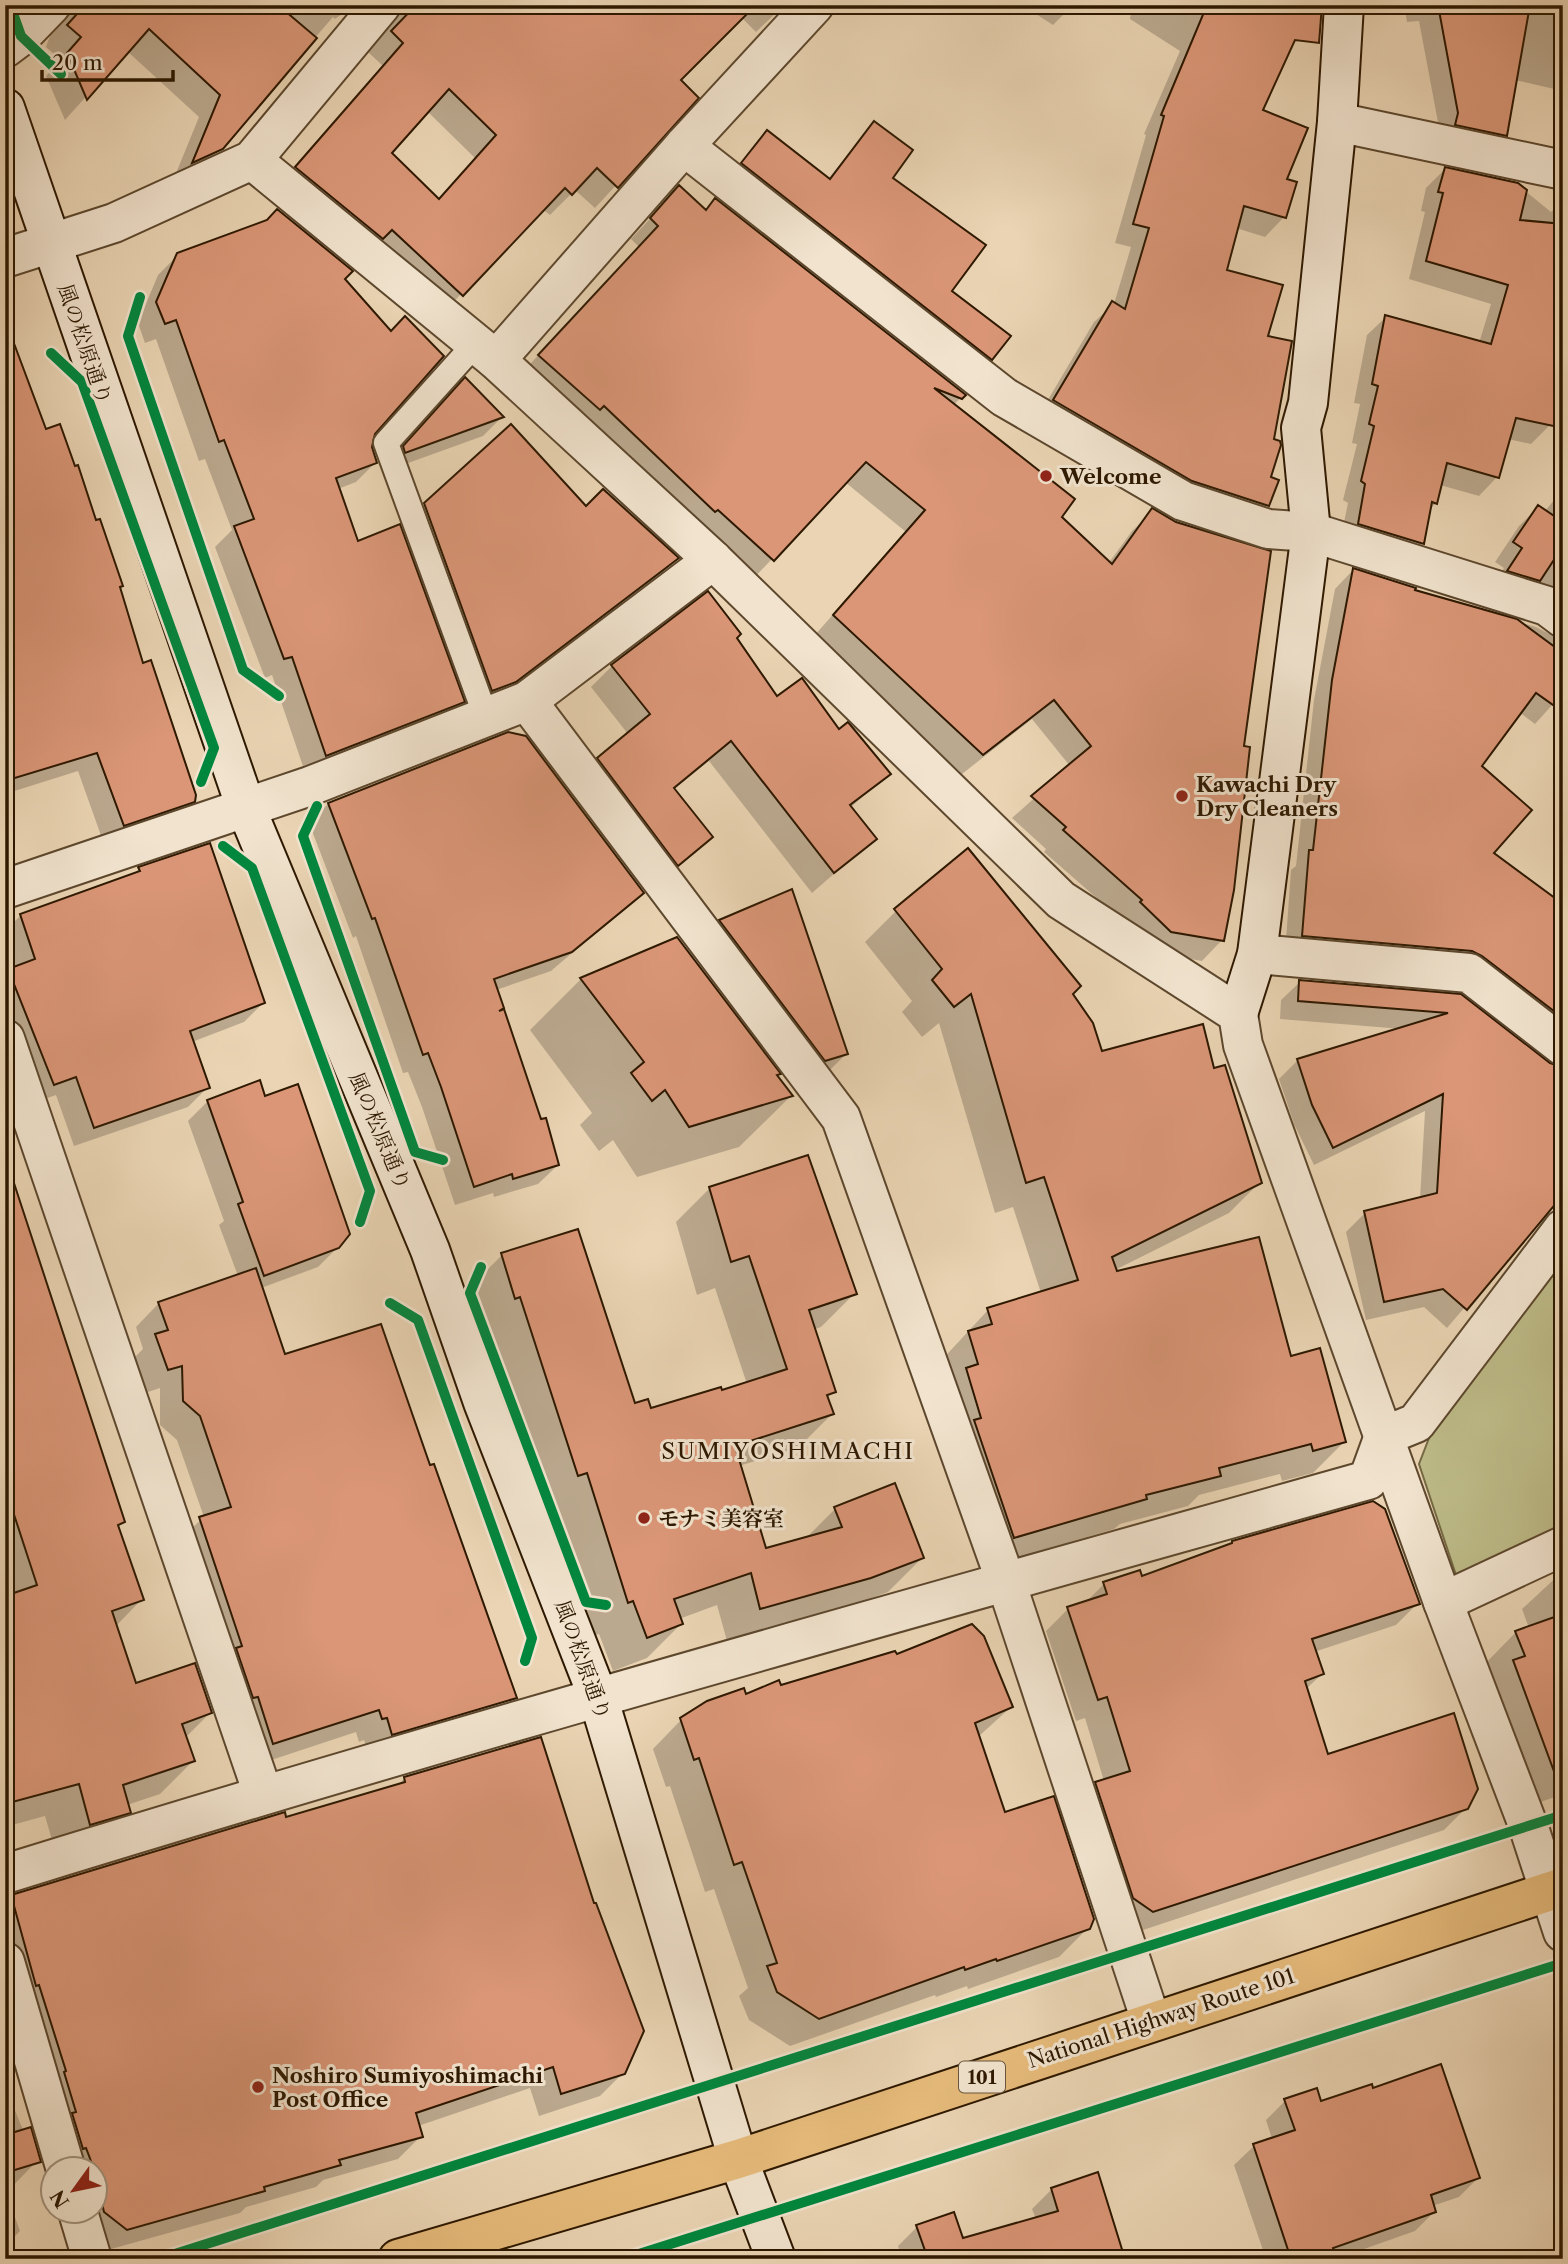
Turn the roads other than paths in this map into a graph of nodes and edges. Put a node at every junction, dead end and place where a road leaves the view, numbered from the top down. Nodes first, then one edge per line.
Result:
1 (51, 5) edge
2 (381, 5) edge
3 (814, 5) edge
4 (1344, 5) edge
5 (5, 48) edge
6 (5, 108) edge
7 (1337, 122) junction
8 (684, 146) junction
9 (251, 160) junction
10 (1563, 170) edge
11 (50, 242) junction
12 (5, 258) edge
13 (486, 352) junction
14 (1311, 532) junction
15 (713, 560) junction
16 (1558, 602) edge
17 (527, 701) junction
18 (486, 717) junction
19 (246, 808) junction
20 (5, 890) edge
21 (1257, 954) junction
22 (1238, 1014) junction
23 (5, 1038) edge
24 (1563, 1046) edge
25 (1563, 1229) edge
26 (1384, 1436) junction
27 (1563, 1546) edge
28 (1006, 1582) junction
29 (1443, 1602) junction
30 (598, 1697) junction
31 (263, 1794) junction
32 (5, 1874) edge
33 (1556, 1889) edge
34 (1563, 1932) edge
35 (5, 1962) edge
36 (1151, 2021) junction
37 (62, 2156) edge
38 (737, 2159) junction
39 (82, 2226) edge
40 (92, 2259) edge
41 (398, 2259) edge
42 (776, 2259) edge

1 - 5 street
2 - 9 street
3 - 8 street
4 - 7 street
6 - 11 street, 風の松原通り
7 - 10 street
7 - 14 street
8 - 13 street
8 - 14 street
9 - 11 street
9 - 13 street
11 - 12 street
11 - 19 street, 風の松原通り
13 - 15 street
13 - 18 lane
14 - 16 street
14 - 21 street
15 - 17 street
15 - 22 street
17 - 18 street
17 - 28 street
18 - 19 street
19 - 20 street
19 - 30 street, 風の松原通り
21 - 22 street
21 - 24 street
22 - 26 street
23 - 31 street
25 - 26 street
26 - 28 street
26 - 29 street
27 - 29 street
28 - 30 street
28 - 36 street
29 - 33 street
30 - 31 street
30 - 38 street, 風の松原通り
31 - 32 street
33 - 34 street
33 - 36 highway, National Highway Route 101 / 101
35 - 37 street
36 - 38 highway, National Highway Route 101 / 101
38 - 41 highway, National Highway Route 101 / 101
38 - 42 street, 風の松原通り
39 - 40 street

